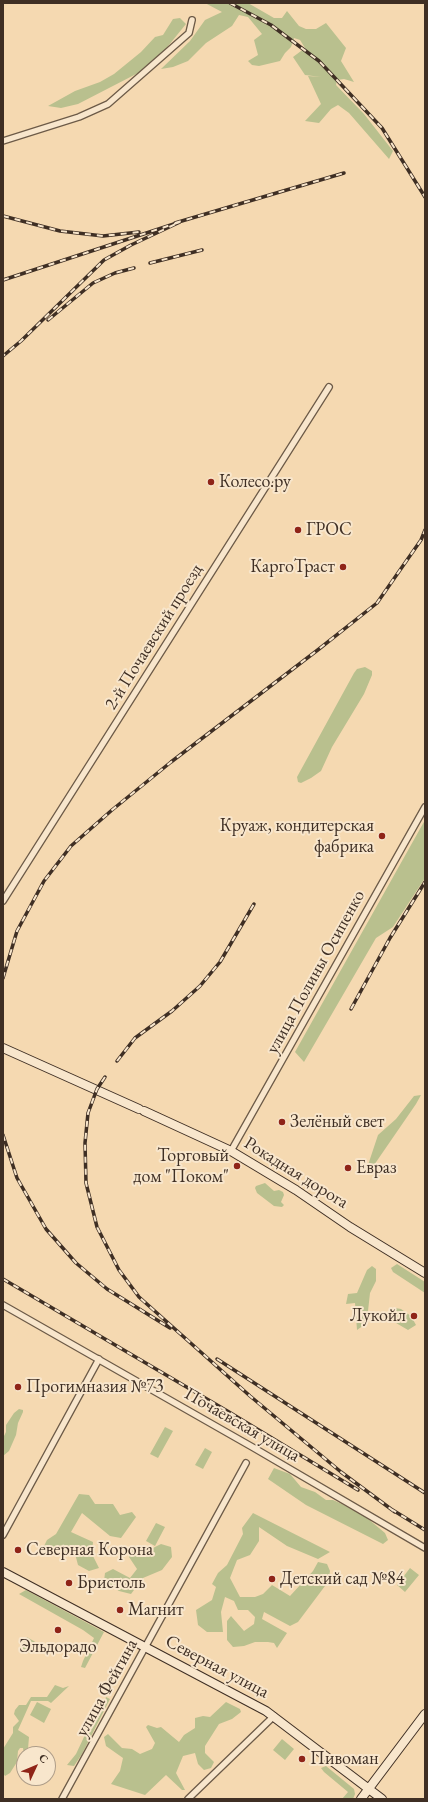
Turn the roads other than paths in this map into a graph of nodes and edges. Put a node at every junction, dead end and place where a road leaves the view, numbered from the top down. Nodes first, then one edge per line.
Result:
1 (192, 20) dead end
2 (3, 141) edge
3 (329, 387) dead end
4 (425, 807) edge
5 (3, 902) edge
6 (3, 1048) edge
7 (231, 1151) junction
8 (425, 1273) edge
9 (3, 1305) edge
10 (98, 1359) junction
11 (246, 1463) dead end
12 (3, 1535) edge
13 (425, 1548) edge
14 (3, 1572) edge
15 (145, 1647) junction
16 (425, 1714) edge
17 (274, 1716) junction
18 (368, 1789) junction
19 (62, 1799) edge
20 (188, 1799) edge
21 (361, 1799) edge
22 (382, 1799) edge

1 - 2 street
3 - 5 street, 2-й Почаевский проезд
4 - 7 street, улица Полины Осипенко
6 - 7 street, Рокадная дорога
7 - 8 street, Рокадная дорога
9 - 10 street, Почаевская улица
10 - 12 street
10 - 13 street, Почаевская улица
11 - 15 street, улица Фейгина
14 - 15 street, Северная улица
15 - 17 street, Северная улица
15 - 19 street, улица Фейгина
16 - 18 street
17 - 18 street, Северная улица
17 - 20 street
18 - 21 street
18 - 22 street, Северная улица

